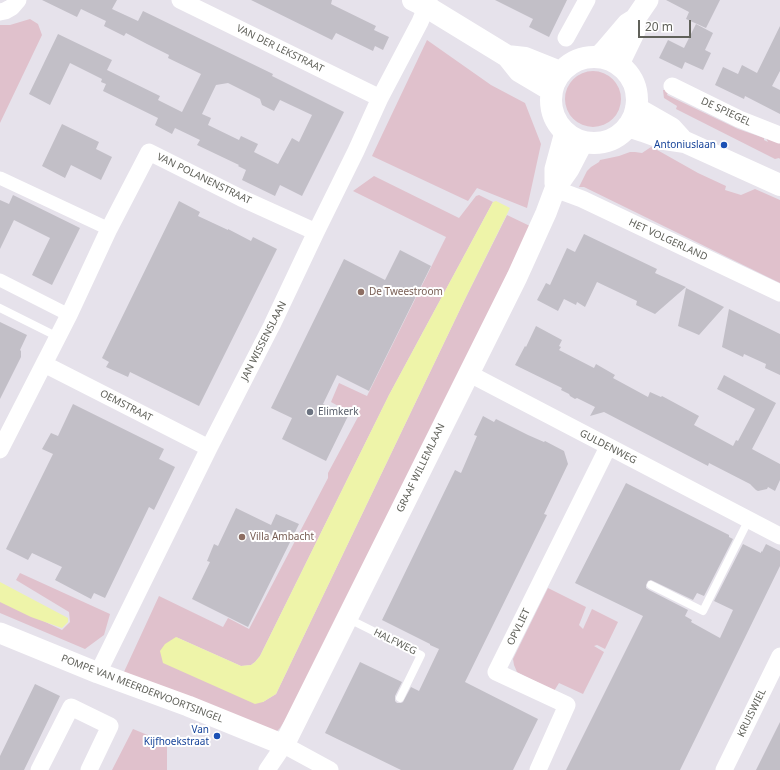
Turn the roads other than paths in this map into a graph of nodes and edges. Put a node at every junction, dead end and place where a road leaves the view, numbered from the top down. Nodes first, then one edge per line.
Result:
1 (18, 0) edge
2 (180, 0) edge
3 (587, 0) edge
4 (648, 0) edge
5 (423, 2) edge
6 (0, 12) edge
7 (635, 19) junction
8 (566, 38) dead end
9 (599, 56) junction
10 (619, 64) junction
11 (556, 81) junction
12 (672, 86) dead end
13 (380, 98) junction
14 (632, 117) junction
15 (780, 135) edge
16 (574, 137) junction
17 (0, 178) edge
18 (780, 185) edge
19 (555, 189) junction
20 (109, 229) junction
21 (316, 232) junction
22 (0, 280) edge
23 (780, 293) edge
24 (0, 308) edge
25 (69, 315) junction
26 (58, 338) junction
27 (44, 364) junction
28 (468, 373) junction
29 (608, 447) junction
30 (209, 448) junction
31 (0, 450) edge
32 (749, 519) junction
33 (780, 536) edge
34 (651, 585) dead end
35 (346, 618) junction
36 (0, 633) edge
37 (780, 656) edge
38 (98, 673) junction
39 (400, 698) dead end
40 (284, 745) junction
41 (39, 770) edge
42 (89, 770) edge
43 (267, 770) edge
44 (330, 770) edge
45 (538, 770) edge
46 (724, 770) edge

1 - 6 street
2 - 13 street, VAN DER LEKSTRAAT
3 - 8 street
4 - 7 street
5 - 11 main road
5 - 13 street, JAN WISSENSLAAN
7 - 9 street
7 - 10 street
9 - 10 main road
9 - 11 main road
10 - 14 main road
11 - 16 main road
12 - 15 street, DE SPIEGEL
13 - 21 street, JAN WISSENSLAAN
14 - 16 main road
14 - 18 main road
16 - 19 street, GRAAF WILLEMLAAN
17 - 20 street
19 - 23 street, HET VOLGERLAND
19 - 28 street, GRAAF WILLEMLAAN
20 - 21 street, VAN POLANENSTRAAT
20 - 25 street, VAN POLANENSTRAAT
21 - 30 street, JAN WISSENSLAAN
22 - 25 street
24 - 26 lane
25 - 26 street, VAN POLANENSTRAAT
26 - 27 street, VAN POLANENSTRAAT
27 - 30 street, OEMSTRAAT
27 - 31 street, VAN POLANENSTRAAT
28 - 29 street, GULDENWEG
28 - 35 street, GRAAF WILLEMLAAN
29 - 32 street, GULDENWEG
29 - 45 street, OPVLIET
30 - 38 street, JAN WISSENSLAAN
32 - 33 street, GULDENWEG
32 - 34 lane
35 - 39 lane, HALFWEG
35 - 40 street, GRAAF WILLEMLAAN
36 - 38 street, POMPE VAN MEERDERVOORTSINGEL
37 - 46 street, KRUISWIEL
38 - 40 street, POMPE VAN MEERDERVOORTSINGEL
40 - 43 street
40 - 44 street
41 - 42 street

